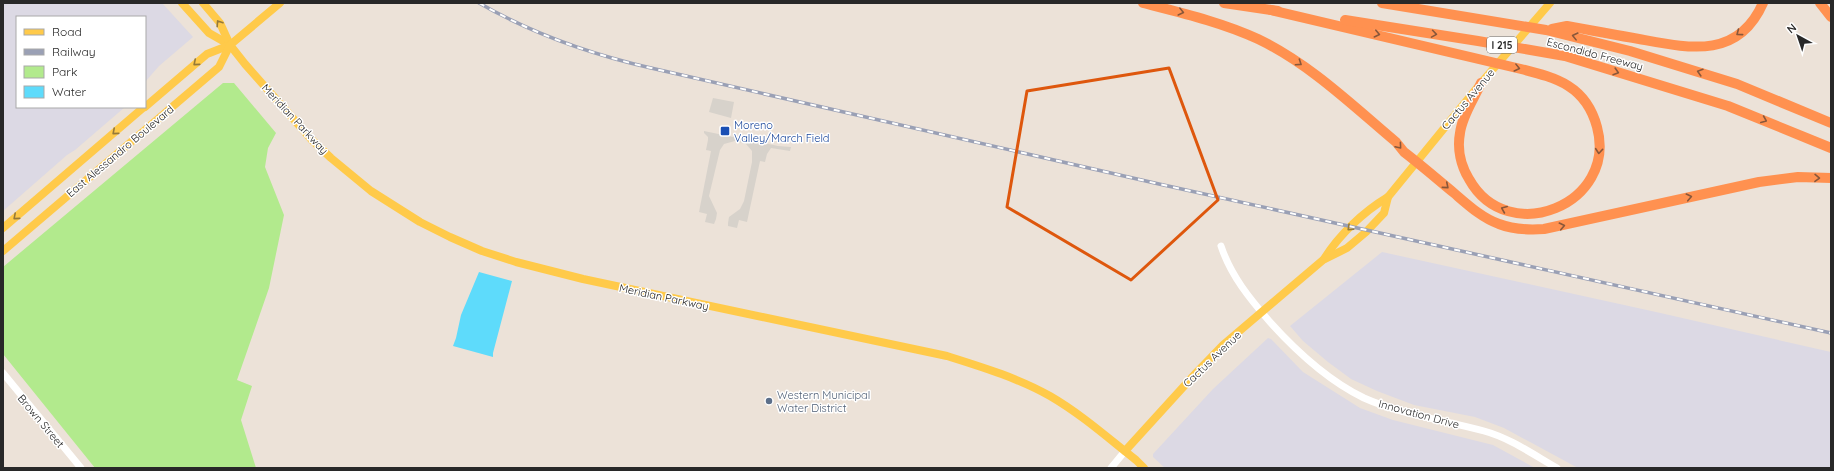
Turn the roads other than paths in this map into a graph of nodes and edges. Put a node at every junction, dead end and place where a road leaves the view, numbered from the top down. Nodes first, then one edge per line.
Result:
1 (182, 3) edge
2 (203, 3) edge
3 (280, 3) edge
4 (1143, 3) edge
5 (1224, 3) edge
6 (1382, 3) edge
7 (1550, 3) edge
8 (1763, 3) edge
9 (1820, 3) edge
10 (1828, 3) edge
11 (1831, 8) edge
12 (1271, 10) junction
13 (1831, 17) edge
14 (1546, 30) junction
15 (230, 45) junction
16 (1484, 80) junction
17 (146, 106) edge
18 (144, 108) edge
19 (1831, 123) edge
20 (1831, 148) edge
21 (1416, 162) junction
22 (1831, 178) edge
23 (1388, 197) junction
24 (3, 228) edge
25 (1221, 246) dead end
26 (3, 251) edge
27 (1323, 260) junction
28 (1262, 312) junction
29 (3, 373) edge
30 (1125, 451) junction
31 (81, 468) edge
32 (1111, 468) edge
33 (1144, 468) edge
34 (1557, 468) edge

1 - 15 main road
15 -> 2 main road
3 - 15 main road, East Alessandro Boulevard
4 -> 21 highway
5 - 12 highway, Escondido Freeway / I 215
6 - 14 highway, Escondido Freeway / I 215
7 - 16 main road, Cactus Avenue
8 -> 14 highway
9 - 13 highway
10 - 11 highway
12 -> 16 highway
12 -> 20 highway, Escondido Freeway / I 215
19 -> 14 highway, Escondido Freeway / I 215
15 -> 17 main road, East Alessandro Boulevard
15 - 26 main road, East Alessandro Boulevard
15 - 30 main road, Meridian Parkway
16 - 21 main road, Cactus Avenue
18 -> 24 main road, East Alessandro Boulevard
21 -> 22 highway
21 - 23 main road, Cactus Avenue
23 -> 27 main road, Cactus Avenue
23 - 27 main road, Cactus Avenue
25 - 28 street, Innovation Drive
27 - 28 main road, Cactus Avenue
28 - 30 main road, Cactus Avenue
28 - 34 street, Innovation Drive
29 - 31 street, Brown Street
30 - 32 street, Cactus Avenue
30 - 33 main road, Meridian Parkway

